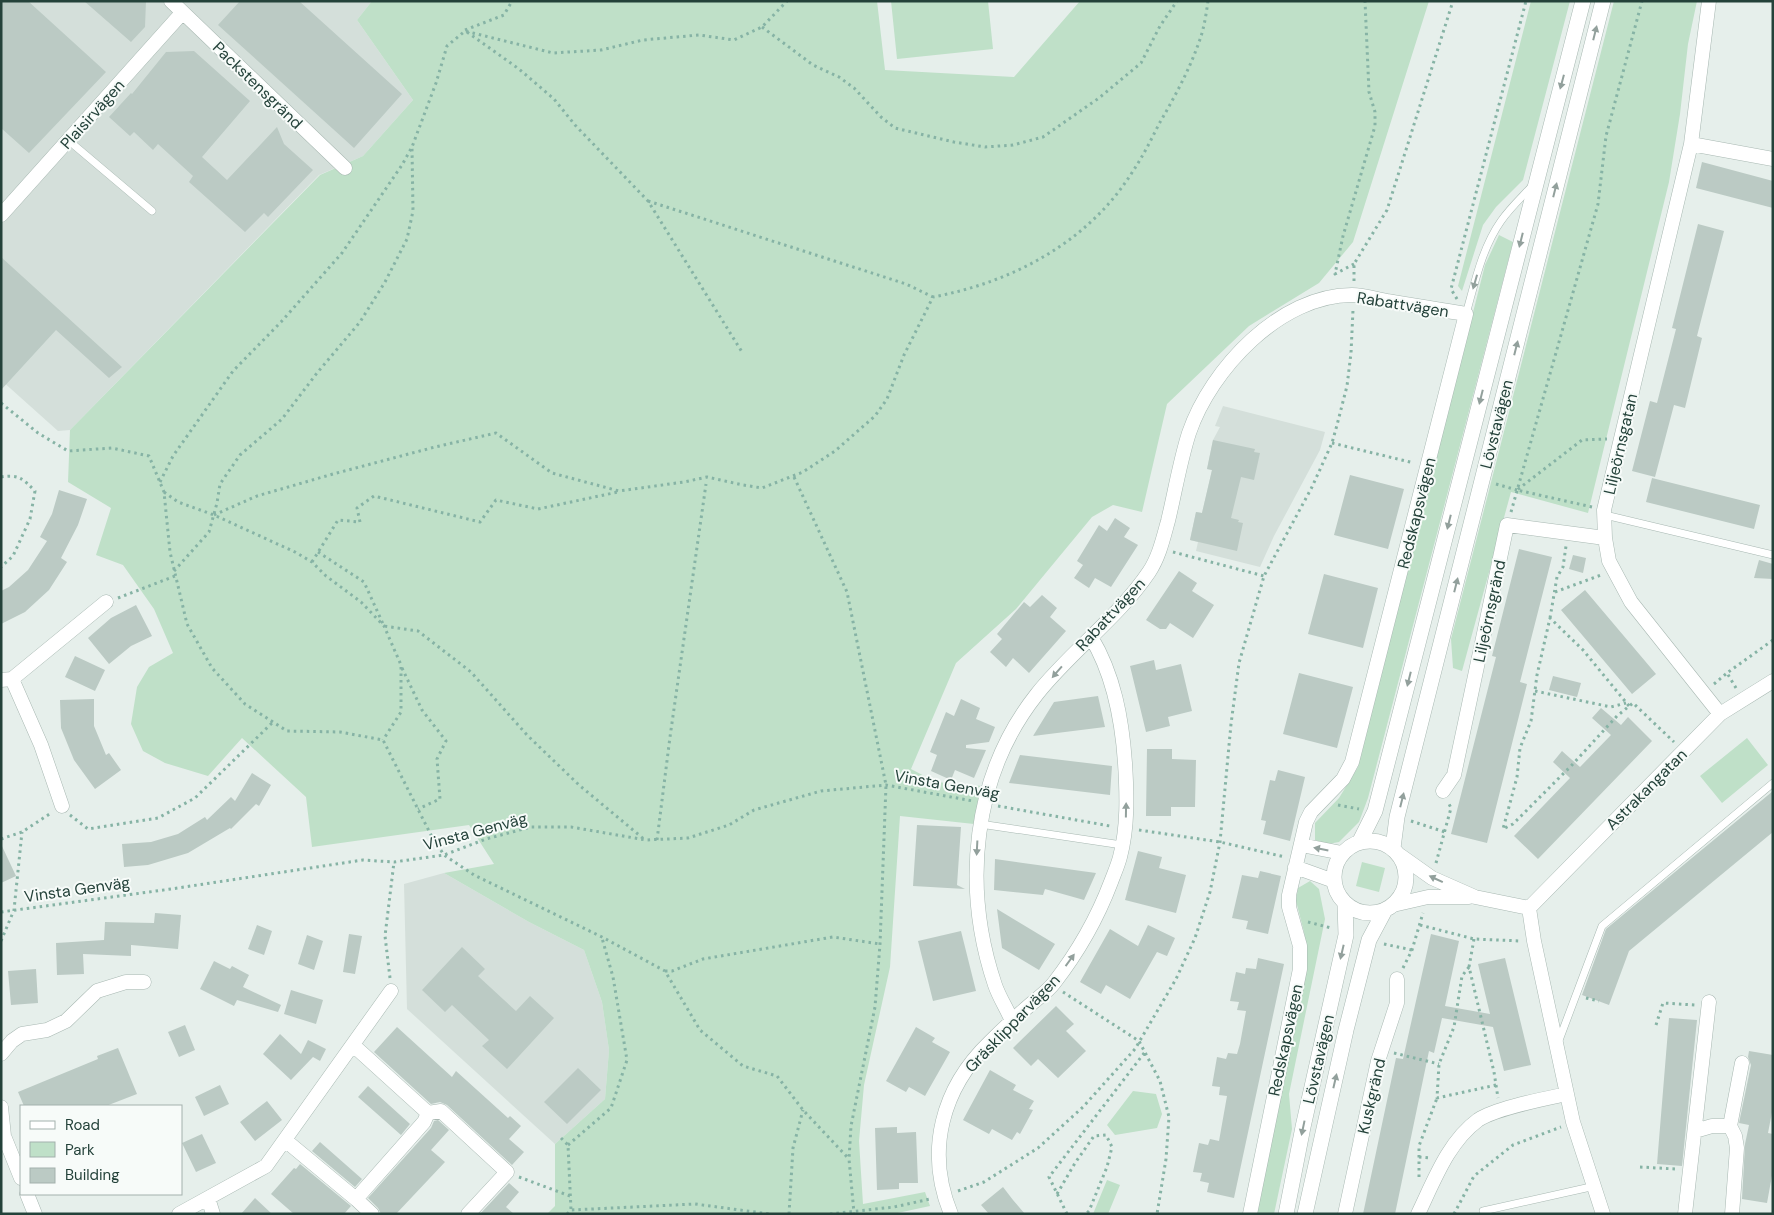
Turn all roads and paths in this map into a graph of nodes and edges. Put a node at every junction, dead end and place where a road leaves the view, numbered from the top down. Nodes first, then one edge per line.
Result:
1 (172, 1) edge
2 (512, 1) edge
3 (787, 1) edge
4 (1177, 1) edge
5 (1208, 1) edge
6 (1365, 1) edge
7 (1526, 1) edge
8 (1583, 1) edge
9 (1603, 1) edge
10 (1642, 1) edge
11 (1709, 1) edge
12 (182, 13) junction
13 (762, 27) junction
14 (465, 30) junction
15 (68, 140) junction
16 (1691, 144) junction
17 (412, 147) junction
18 (1773, 159) edge
19 (345, 168) dead end
20 (1536, 182) junction
21 (648, 201) junction
22 (152, 211) dead end
23 (1, 216) edge
24 (1354, 264) dead end
25 (933, 297) junction
26 (1466, 314) junction
27 (742, 352) dead end
28 (1, 404) edge
29 (1620, 439) junction
30 (1332, 442) dead end
31 (1428, 467) junction
32 (1, 477) edge
33 (794, 477) junction
34 (160, 482) junction
35 (706, 484) dead end
36 (1517, 490) junction
37 (164, 492) junction
38 (619, 492) junction
39 (1605, 512) junction
40 (214, 515) junction
41 (1507, 525) junction
42 (1568, 533) junction
43 (1605, 538) junction
44 (1161, 549) junction
45 (318, 552) junction
46 (1773, 555) edge
47 (312, 562) junction
48 (1, 567) edge
49 (1614, 570) junction
50 (174, 571) junction
51 (176, 576) junction
52 (1554, 592) junction
53 (106, 602) joint
54 (1550, 618) junction
55 (384, 626) junction
56 (1091, 637) junction
57 (1773, 640) edge
58 (401, 665) junction
59 (6, 680) edge
60 (1773, 681) edge
61 (1535, 691) junction
62 (1743, 699) junction
63 (1626, 702) junction
64 (1629, 706) junction
65 (1720, 714) junction
66 (273, 722) junction
67 (383, 740) junction
68 (1684, 751) junction
69 (1773, 783) edge
70 (886, 786) junction
71 (1443, 791) dead end
72 (984, 804) junction
73 (62, 806) junction
74 (418, 809) junction
75 (980, 824) junction
76 (1125, 828) junction
77 (22, 832) junction
78 (1, 839) edge
79 (646, 840) junction
80 (657, 840) junction
81 (1220, 842) junction
82 (1360, 842) junction
83 (1122, 845) junction
84 (1301, 845) junction
85 (1397, 852) junction
86 (1342, 853) junction
87 (444, 855) junction
88 (394, 862) junction
89 (1296, 863) junction
90 (1334, 881) junction
91 (1475, 897) junction
92 (1345, 904) junction
93 (1389, 908) junction
94 (1529, 908) junction
95 (14, 910) junction
96 (1, 912) edge
97 (1420, 925) dead end
98 (602, 937) junction
99 (1474, 938) junction
100 (1, 941) edge
101 (1534, 941) junction
102 (880, 944) junction
103 (1469, 967) junction
104 (665, 971) junction
105 (1397, 979) dead end
106 (144, 982) dead end
107 (1052, 985) junction
108 (391, 991) joint
109 (1709, 1002) joint
110 (1012, 1020) junction
111 (1656, 1025) dead end
112 (1139, 1041) junction
113 (353, 1045) junction
114 (1557, 1047) junction
115 (1382, 1050) junction
116 (1145, 1052) junction
117 (1, 1054) edge
118 (1742, 1063) dead end
119 (1440, 1064) junction
120 (1496, 1085) junction
121 (1567, 1094) junction
122 (1436, 1098) junction
123 (1, 1107) edge
124 (803, 1110) junction
125 (1500, 1111) junction
126 (428, 1113) junction
127 (1573, 1122) junction
128 (1730, 1126) junction
129 (1695, 1131) junction
130 (561, 1138) dead end
131 (285, 1140) junction
132 (568, 1145) junction
133 (849, 1159) junction
134 (1640, 1167) dead end
135 (1691, 1170) junction
136 (507, 1172) junction
137 (20, 1176) edge
138 (1419, 1184) dead end
139 (1595, 1186) junction
140 (1056, 1194) junction
141 (27, 1195) edge
142 (570, 1196) junction
143 (944, 1196) junction
144 (208, 1198) junction
145 (356, 1199) junction
146 (571, 1210) junction
147 (1483, 1211) dead end
148 (854, 1213) edge
149 (35, 1214) edge
150 (179, 1214) edge
151 (213, 1214) edge
152 (372, 1214) edge
153 (468, 1214) edge
154 (567, 1214) edge
155 (770, 1214) edge
156 (789, 1214) edge
157 (830, 1214) edge
158 (952, 1214) edge
159 (1067, 1214) edge
160 (1086, 1214) edge
161 (1157, 1214) edge
162 (1250, 1214) edge
163 (1286, 1214) edge
164 (1306, 1214) edge
165 (1345, 1214) edge
166 (1418, 1214) edge
167 (1454, 1214) edge
168 (1604, 1214) edge
169 (1685, 1214) edge
170 (1732, 1214) edge

1 - 12 street, Packstensgränd
2 - 14 path
3 - 13 path
4 - 13 path
5 - 25 path
6 - 24 path
7 - 26 path
8 -> 20 street, Lövstavägen
85 -> 9 street, Lövstavägen
10 - 36 path
11 - 16 street, Liljeörnsgatan
12 - 15 street, Plaisirvägen
12 - 19 street, Packstensgränd
13 - 14 path
14 - 17 path
14 - 21 path
15 - 22 lane
15 - 23 street, Plaisirvägen
16 - 18 street
16 - 29 street, Liljeörnsgatan
17 - 34 path
17 - 40 path
20 -> 26 lane, Redskapsvägen
20 -> 82 street, Lövstavägen
21 - 25 path
21 - 27 path
25 - 33 path
26 - 31 street, Redskapsvägen
26 - 44 street, Rabattvägen
28 - 34 path
29 - 36 path
29 - 39 street, Liljeörnsgatan
30 - 31 path
31 - 84 street, Redskapsvägen
32 - 48 path
33 - 38 path
33 - 70 path
34 - 37 path
35 - 80 path
36 - 39 path
36 - 41 path
37 - 40 path
37 - 50 path
38 - 40 path
38 - 45 path
39 - 43 street, Liljeörnsgatan
39 - 46 lane
40 - 47 path
40 - 50 path
41 - 42 street
41 - 71 street, Liljeörnsgränd
42 - 43 street
42 - 52 path
43 - 49 street, Liljeörnsgatan
44 - 56 street, Rabattvägen
44 - 81 path
45 - 47 path
45 - 55 path
47 - 55 path
49 - 52 path
49 - 65 street, Liljeörnsgatan
50 - 51 path
51 - 53 path
51 - 66 path
52 - 54 path
53 - 59 street
54 - 61 path
54 - 63 path
55 - 58 path
55 - 79 path
56 -> 72 street, Rabattvägen
76 -> 56 street, Gräsklipparvägen
57 - 62 path
58 - 67 path
58 - 74 path
59 - 73 street
60 - 62 street, Astrakangatan
61 - 63 path
61 - 64 path
62 - 65 street, Astrakangatan
63 - 64 path
64 - 68 path
65 - 68 street, Astrakangatan
66 - 67 path
66 - 73 path
67 - 74 path
68 - 94 street, Astrakangatan
69 - 114 lane
70 - 72 path, Vinsta Genväg
70 - 80 path, Vinsta Genväg
70 - 102 path
72 - 75 street, Rabattvägen
72 - 76 path, Vinsta Genväg
73 - 77 path
74 - 87 path
75 - 83 lane
75 -> 110 street, Rabattvägen
76 - 81 path, Vinsta Genväg
76 - 83 street, Gräsklipparvägen
77 - 78 path
77 - 95 path
79 - 80 path, Vinsta Genväg
79 - 87 path, Vinsta Genväg
81 - 89 path, Vinsta Genväg
81 - 112 path
82 - 85 street
82 - 86 street
107 -> 83 street, Gräsklipparvägen
86 -> 84 street
84 - 89 street, Redskapsvägen
91 -> 85 street
85 - 93 street, Lövstavägen
86 - 90 street
87 - 88 path, Vinsta Genväg
87 - 98 path
88 - 95 path, Vinsta Genväg
88 - 108 path
89 - 90 street
89 - 162 street, Redskapsvägen
90 - 92 street, Lövstavägen
91 - 93 street
91 - 94 street
92 - 93 street
92 -> 163 street, Lövstavägen
164 -> 93 street, Lövstavägen
94 - 101 street
95 - 96 path, Vinsta Genväg
95 - 100 path
97 - 99 path
98 - 104 path
98 - 132 path
99 - 101 path
99 - 103 path
101 - 114 street
102 - 104 path
102 - 133 path
103 - 119 path
103 - 120 path
104 - 124 path
105 - 115 street, Kuskgränd
106 - 117 street
107 - 110 street, Gräsklipparvägen
107 - 112 path
108 - 113 street
109 - 111 path
109 - 129 street
110 - 143 street, Gräsklipparvägen
112 - 116 path
112 - 143 path
113 - 126 street
113 - 131 street
114 - 121 street
115 - 119 path
115 - 165 street, Kuskgränd
116 - 140 path
116 - 161 path
118 - 128 street
119 - 122 path
120 - 122 path
120 - 125 path
121 - 125 street
121 - 127 street
122 - 138 path
123 - 137 street
124 - 133 path
124 - 156 path
125 - 166 street
126 - 136 street
126 - 145 street
127 - 139 street
127 - 167 path
128 - 129 street
128 - 170 street
129 - 135 street
130 - 132 path
131 - 144 street
131 - 145 street
132 - 142 path
133 - 148 path
134 - 135 path
135 - 169 street
136 - 142 path
136 - 153 street
139 - 147 lane
139 - 168 street
140 - 159 path
140 - 160 path
141 - 149 street
142 - 146 path
143 - 148 path
143 - 158 street, Gräsklipparvägen
144 - 150 street
144 - 151 street
145 - 152 street
146 - 154 path
146 - 155 path
148 - 157 path

